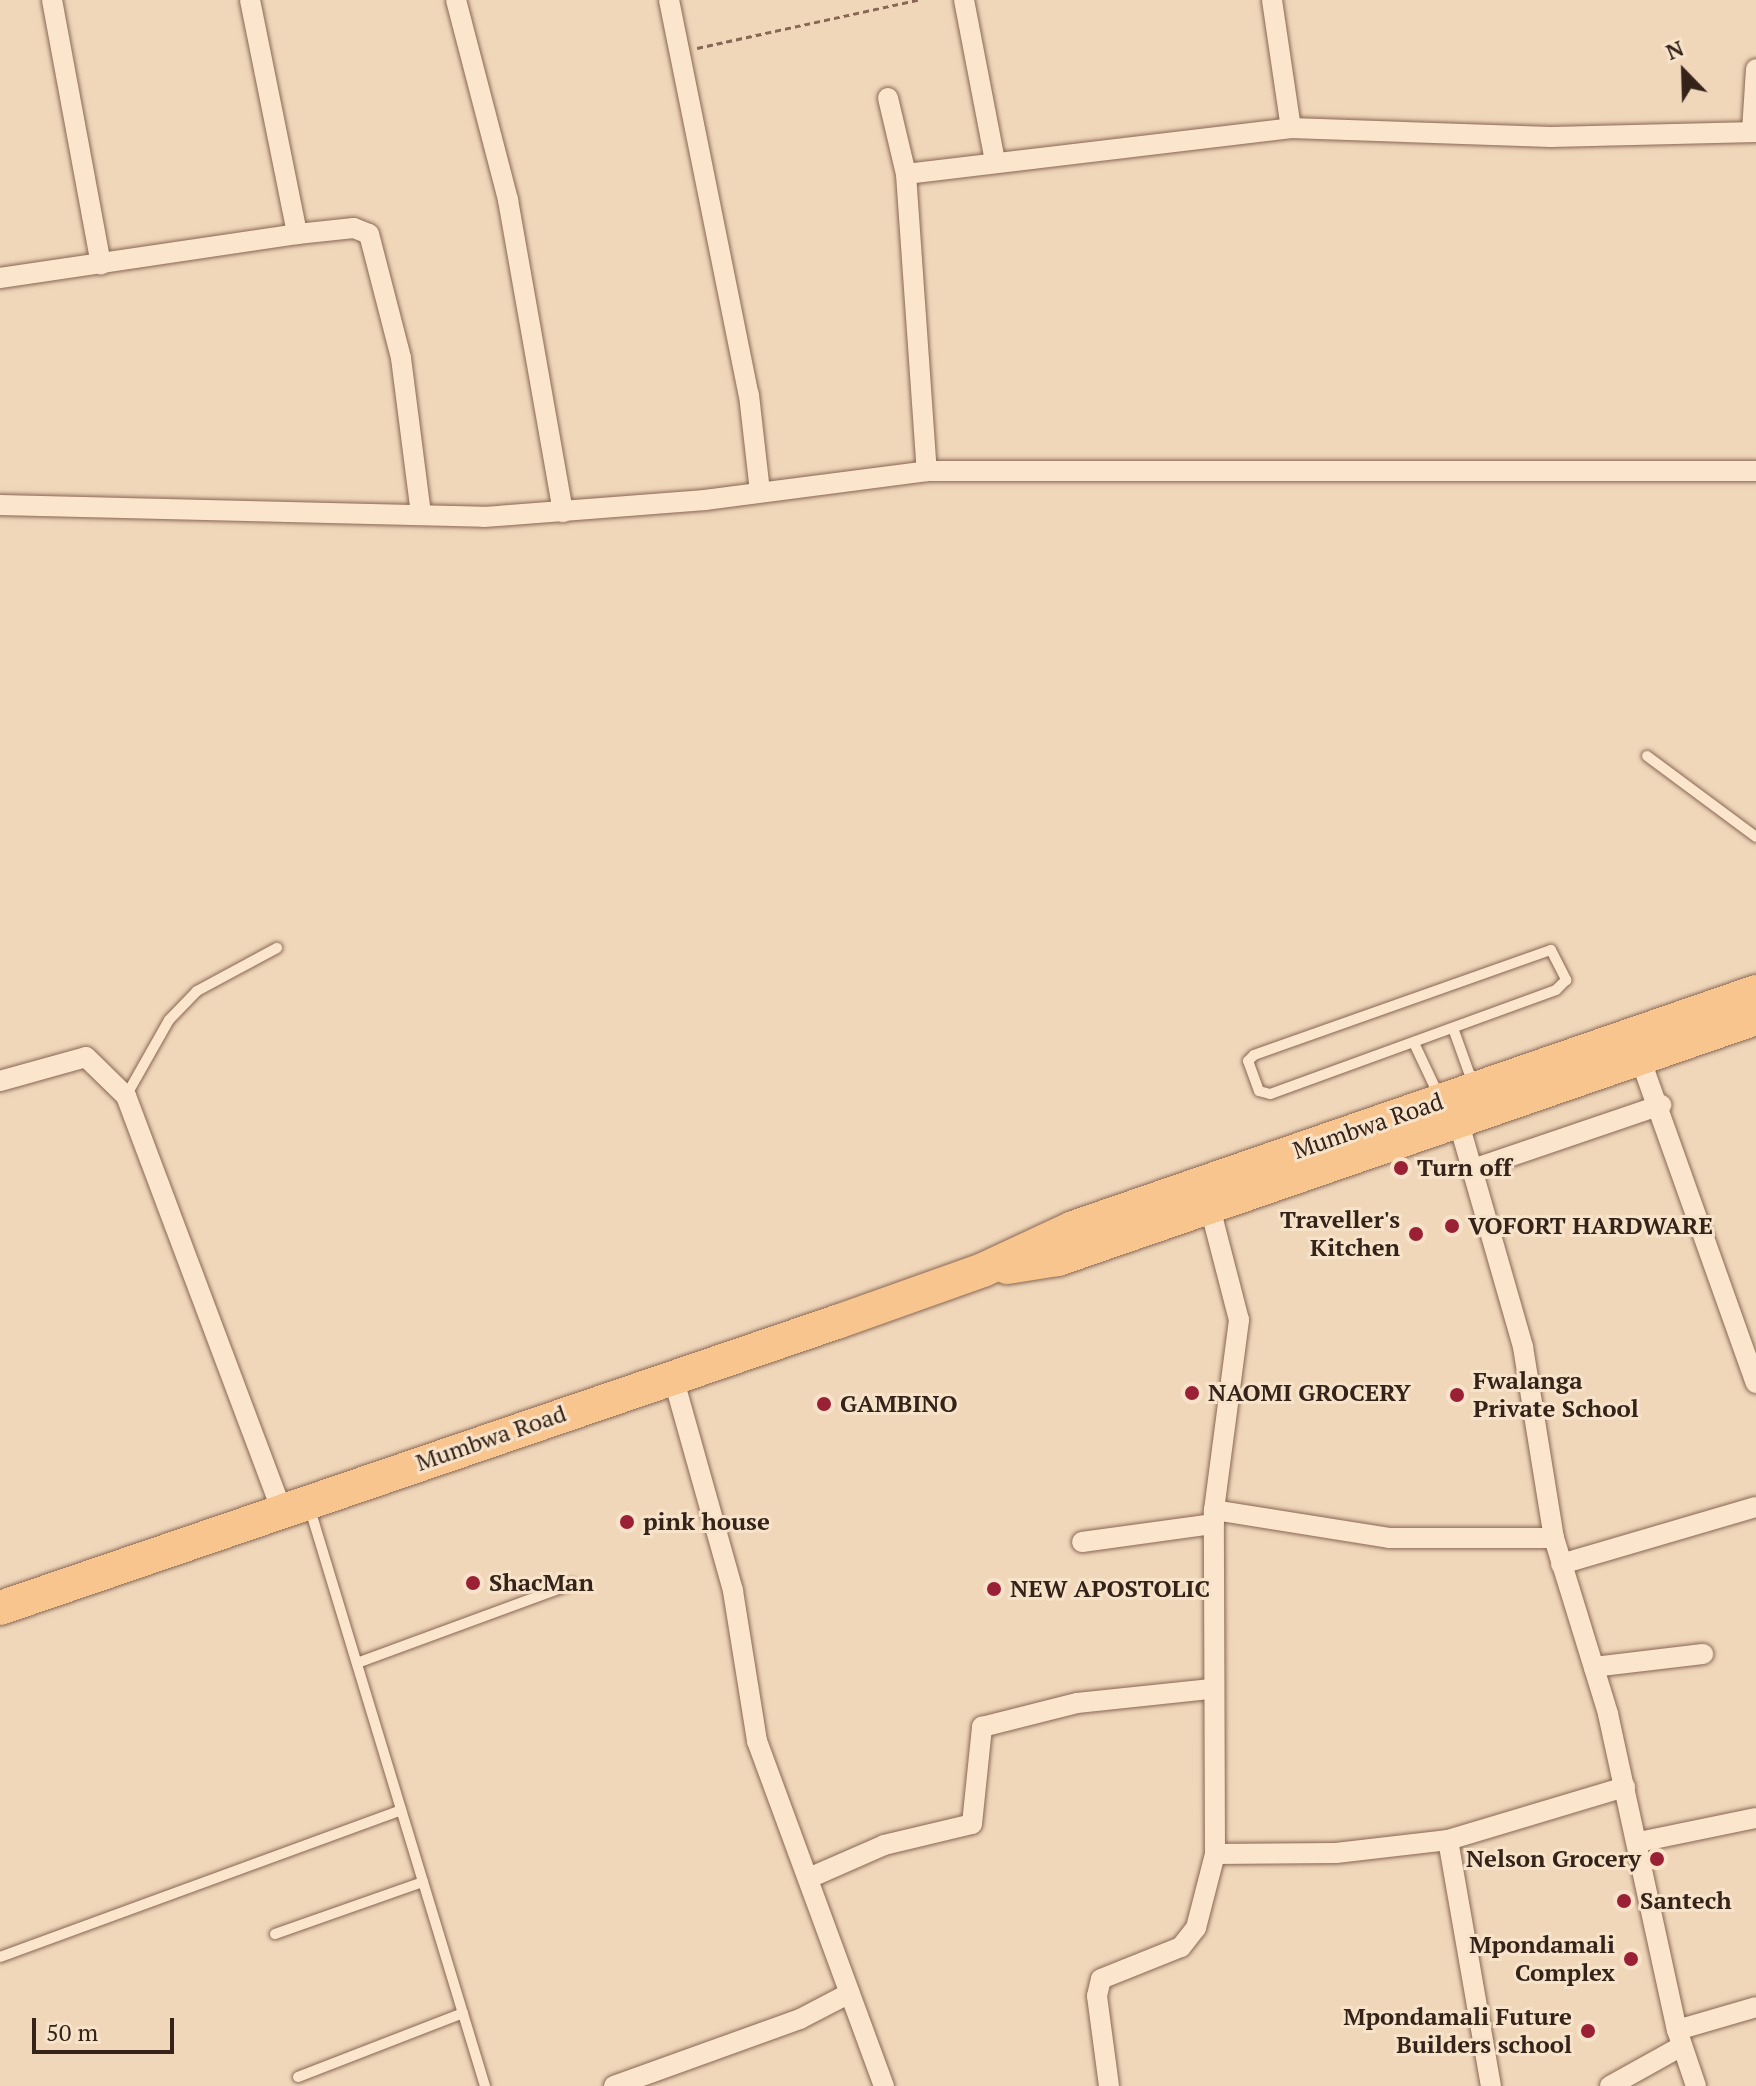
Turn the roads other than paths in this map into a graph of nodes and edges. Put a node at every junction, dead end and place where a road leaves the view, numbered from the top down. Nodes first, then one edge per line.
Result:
1 (52, 0) edge
2 (250, 0) edge
3 (456, 0) edge
4 (669, 0) edge
5 (964, 0) edge
6 (1272, 0) edge
7 (1756, 69) edge
8 (888, 98) dead end
9 (1291, 128) junction
10 (1754, 132) edge
11 (995, 161) junction
12 (906, 174) junction
13 (297, 234) junction
14 (101, 264) junction
15 (0, 278) edge
16 (927, 471) junction
17 (1756, 471) edge
18 (760, 491) junction
19 (0, 505) edge
20 (563, 512) junction
21 (421, 514) junction
22 (1647, 756) dead end
23 (1756, 837) edge
24 (277, 948) dead end
25 (1756, 992) edge
26 (1756, 1018) edge
27 (1453, 1028) junction
28 (1414, 1043) junction
29 (1640, 1058) junction
30 (0, 1081) edge
31 (126, 1096) junction
32 (1456, 1102) junction
33 (1661, 1105) junction
34 (1473, 1169) junction
35 (1210, 1208) junction
36 (983, 1270) junction
37 (673, 1377) junction
38 (1756, 1383) edge
39 (294, 1504) junction
40 (1756, 1507) edge
41 (1214, 1517) junction
42 (1554, 1538) junction
43 (1082, 1542) dead end
44 (1561, 1564) junction
45 (572, 1584) dead end
46 (0, 1608) edge
47 (1703, 1654) dead end
48 (357, 1663) junction
49 (1594, 1667) junction
50 (1211, 1689) junction
51 (1625, 1787) junction
52 (401, 1810) junction
53 (1756, 1818) edge
54 (1448, 1840) junction
55 (1639, 1842) junction
56 (1215, 1854) junction
57 (809, 1878) junction
58 (423, 1882) junction
59 (275, 1934) dead end
60 (0, 1957) edge
61 (850, 1993) junction
62 (1756, 2007) edge
63 (463, 2013) junction
64 (1680, 2038) junction
65 (298, 2077) dead end
66 (485, 2086) edge
67 (614, 2086) edge
68 (884, 2086) edge
69 (1109, 2086) edge
70 (1491, 2086) edge
71 (1610, 2086) edge
72 (1696, 2086) edge

1 - 14 street
2 - 13 street
3 - 20 street
4 - 18 street
5 - 11 street
6 - 9 street
7 - 10 street
8 - 12 street
9 - 10 street
9 - 11 street
11 - 12 street
12 - 16 street
13 - 14 street
13 - 21 street
14 - 15 street
16 - 17 street
16 - 18 street
18 - 20 street
19 - 21 street
20 - 21 street
22 - 23 lane
24 - 31 lane
25 - 32 main road, Mumbwa Road
26 - 29 main road, Mumbwa Road
27 - 28 lane
27 - 28 lane
27 - 32 lane
28 - 32 lane
29 - 32 main road, Mumbwa Road
29 - 33 street
30 - 31 street
31 - 39 street
32 - 34 street
32 - 35 main road, Mumbwa Road
32 - 36 main road, Mumbwa Road
33 - 34 street
33 - 38 street
34 - 42 street
35 - 36 main road, Mumbwa Road
35 - 41 street
36 - 37 main road, Mumbwa Road
37 - 39 main road, Mumbwa Road
37 - 57 street
39 - 46 main road, Mumbwa Road
39 - 48 lane
40 - 44 street
41 - 42 street
41 - 43 street
41 - 50 street
42 - 44 street
44 - 49 street
45 - 48 lane
47 - 49 street
48 - 52 lane
49 - 51 street
50 - 56 street
50 - 57 street
51 - 54 street
51 - 55 street
52 - 58 lane
52 - 60 lane
53 - 55 street
54 - 56 street
54 - 70 street
55 - 64 street
56 - 69 street
57 - 61 street
58 - 59 lane
58 - 63 lane
61 - 67 street
61 - 68 street
62 - 64 street
63 - 65 lane
63 - 66 lane
64 - 71 street
64 - 72 street

